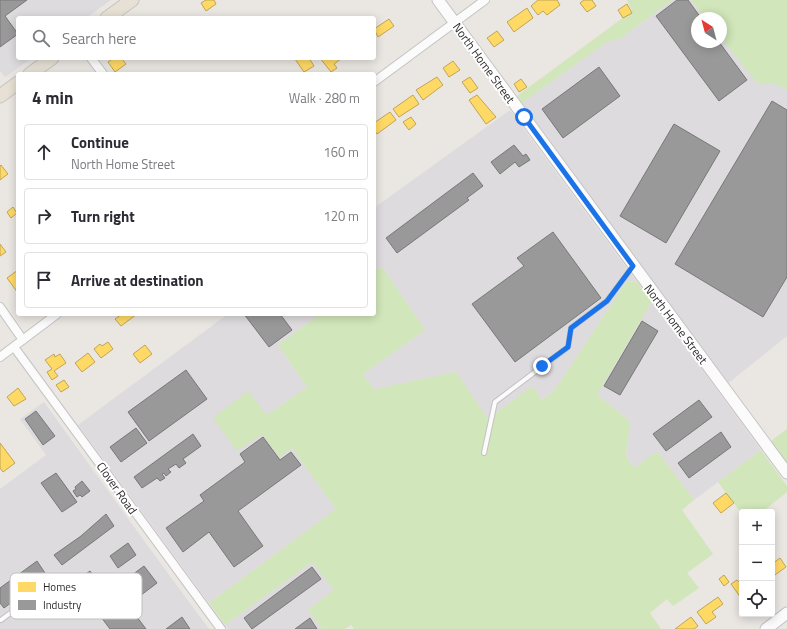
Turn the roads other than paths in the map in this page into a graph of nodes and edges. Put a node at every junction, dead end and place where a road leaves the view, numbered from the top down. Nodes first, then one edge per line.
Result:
1 (132, 0) edge
2 (438, 0) edge
3 (485, 0) edge
4 (110, 16) edge
5 (454, 23) junction
6 (49, 60) edge
7 (92, 60) edge
8 (33, 72) edge
9 (102, 72) edge
10 (376, 81) edge
11 (16, 84) edge
12 (0, 96) edge
13 (633, 266) junction
14 (0, 307) edge
15 (54, 316) edge
16 (23, 340) junction
17 (14, 347) junction
18 (0, 357) edge
19 (484, 453) dead end
20 (787, 473) edge
21 (10, 613) edge
22 (787, 614) edge
23 (1, 620) dead end
24 (220, 629) edge
25 (766, 629) edge

1 - 4 main road
2 - 5 street, North Home Street
3 - 5 street
5 - 10 street
5 - 13 street, North Home Street
6 - 8 main road
7 - 9 street
11 - 12 main road
13 - 19 lane
13 - 20 street, North Home Street
14 - 16 street
15 - 16 street
16 - 17 street
17 - 18 street
17 - 24 street, Clover Road
21 - 23 lane
22 - 25 street

